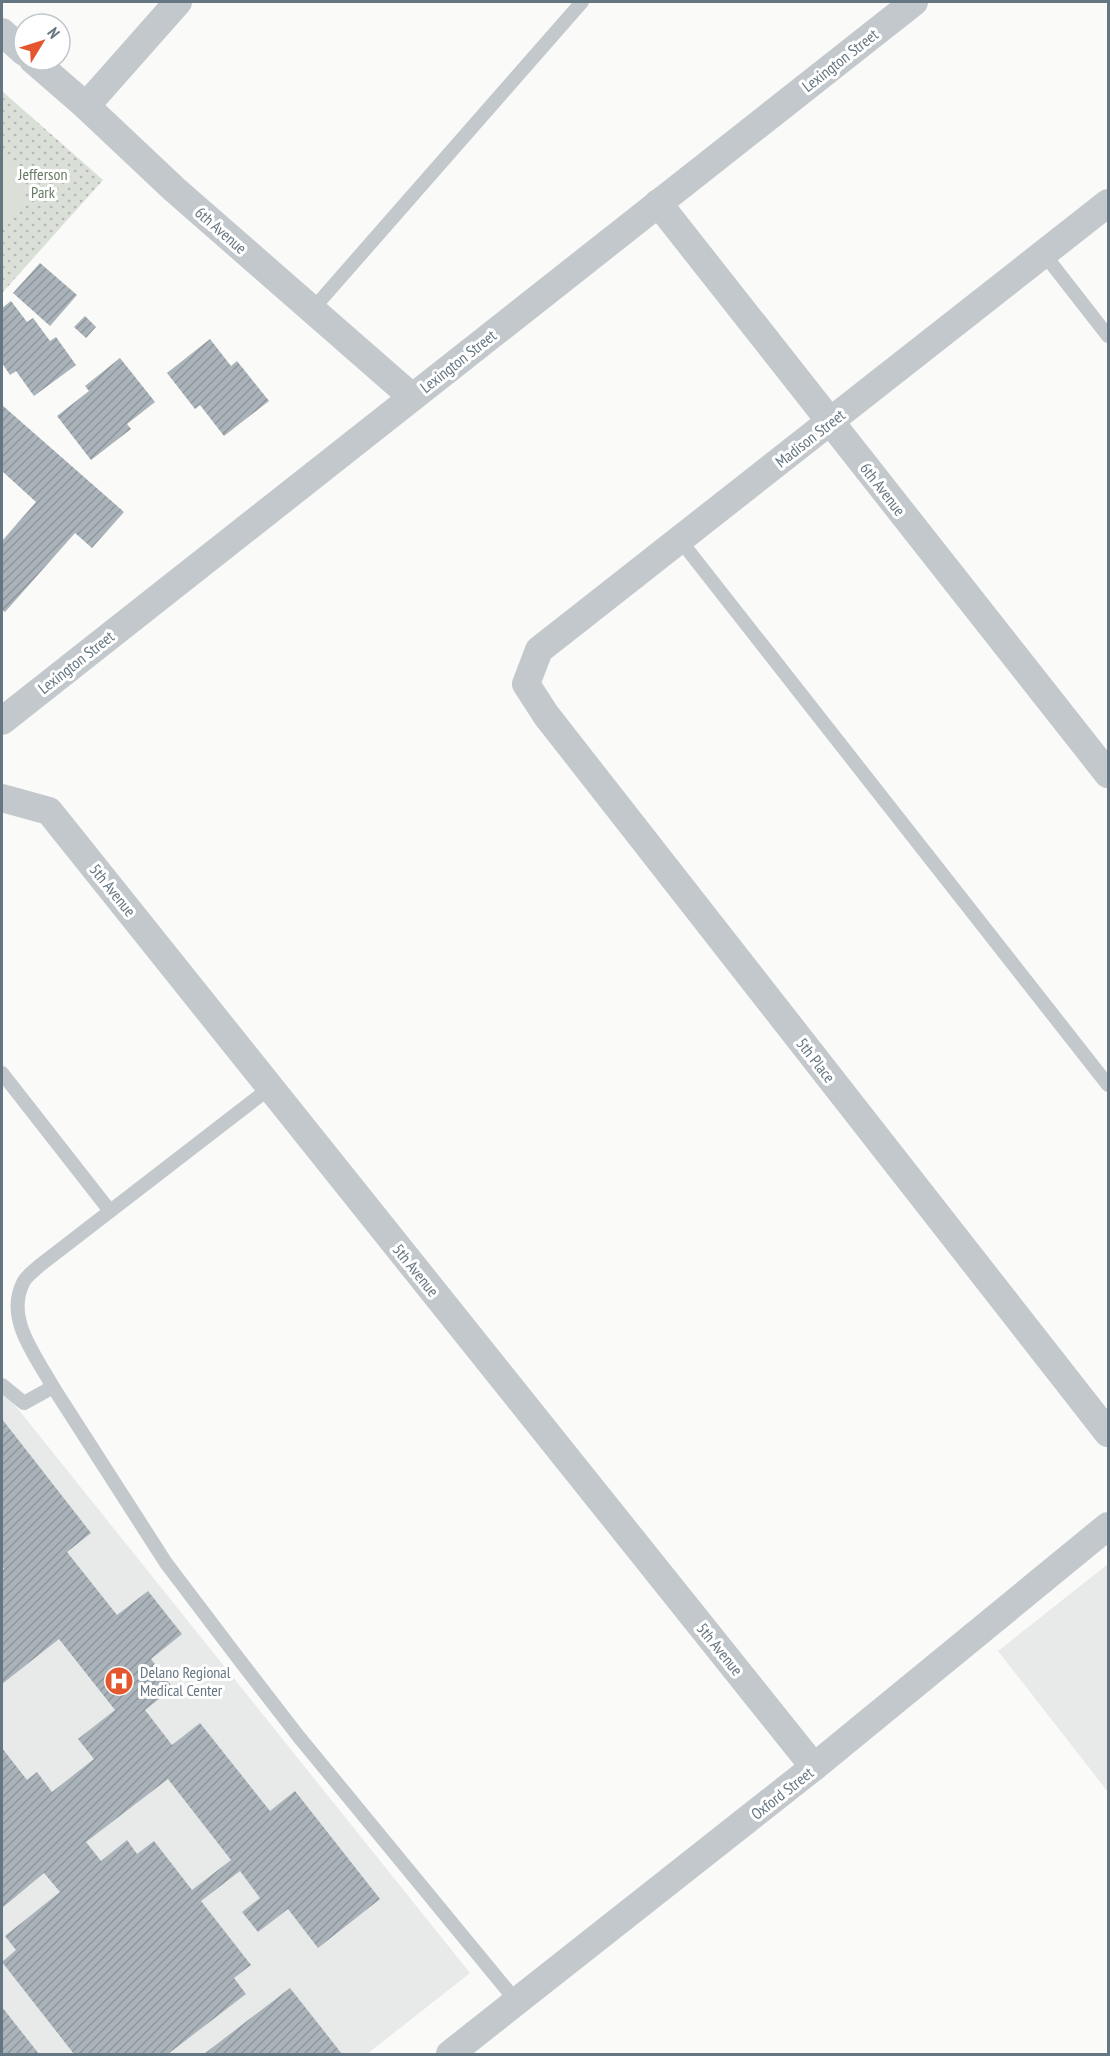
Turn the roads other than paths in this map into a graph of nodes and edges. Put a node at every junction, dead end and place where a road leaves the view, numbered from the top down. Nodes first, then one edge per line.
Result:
1 (178, 2) edge
2 (582, 2) edge
3 (914, 2) edge
4 (47, 72) edge
5 (86, 106) junction
6 (658, 203) junction
7 (1108, 203) edge
8 (1044, 254) junction
9 (312, 310) junction
10 (1108, 336) edge
11 (412, 398) junction
12 (830, 422) junction
13 (680, 540) junction
14 (526, 684) joint
15 (2, 720) edge
16 (1108, 774) edge
17 (2, 798) edge
18 (2, 1073) edge
19 (1108, 1085) edge
20 (271, 1087) junction
21 (110, 1211) junction
22 (2, 1385) edge
23 (53, 1387) junction
24 (1108, 1433) edge
25 (1108, 1526) edge
26 (814, 1767) junction
27 (517, 2002) junction
28 (450, 2055) edge

1 - 5 street
2 - 9 lane
3 - 6 street, Lexington Street
4 - 5 street, 6th Avenue
5 - 9 street, 6th Avenue
6 - 11 street, Lexington Street
6 - 12 street, 6th Avenue
7 - 8 street, Madison Street
8 - 10 lane
8 - 12 street, Madison Street
9 - 11 street, 6th Avenue
11 - 15 street, Lexington Street
12 - 13 street, Madison Street
12 - 16 street, 6th Avenue
13 - 14 street, Madison Street
13 - 19 lane
14 - 24 street, 5th Place
17 - 20 street, 5th Avenue
18 - 21 lane
20 - 21 lane
20 - 26 street, 5th Avenue
21 - 23 lane
22 - 23 lane
23 - 27 lane
25 - 26 street, Oxford Street
26 - 27 street, Oxford Street
27 - 28 street, Oxford Street

